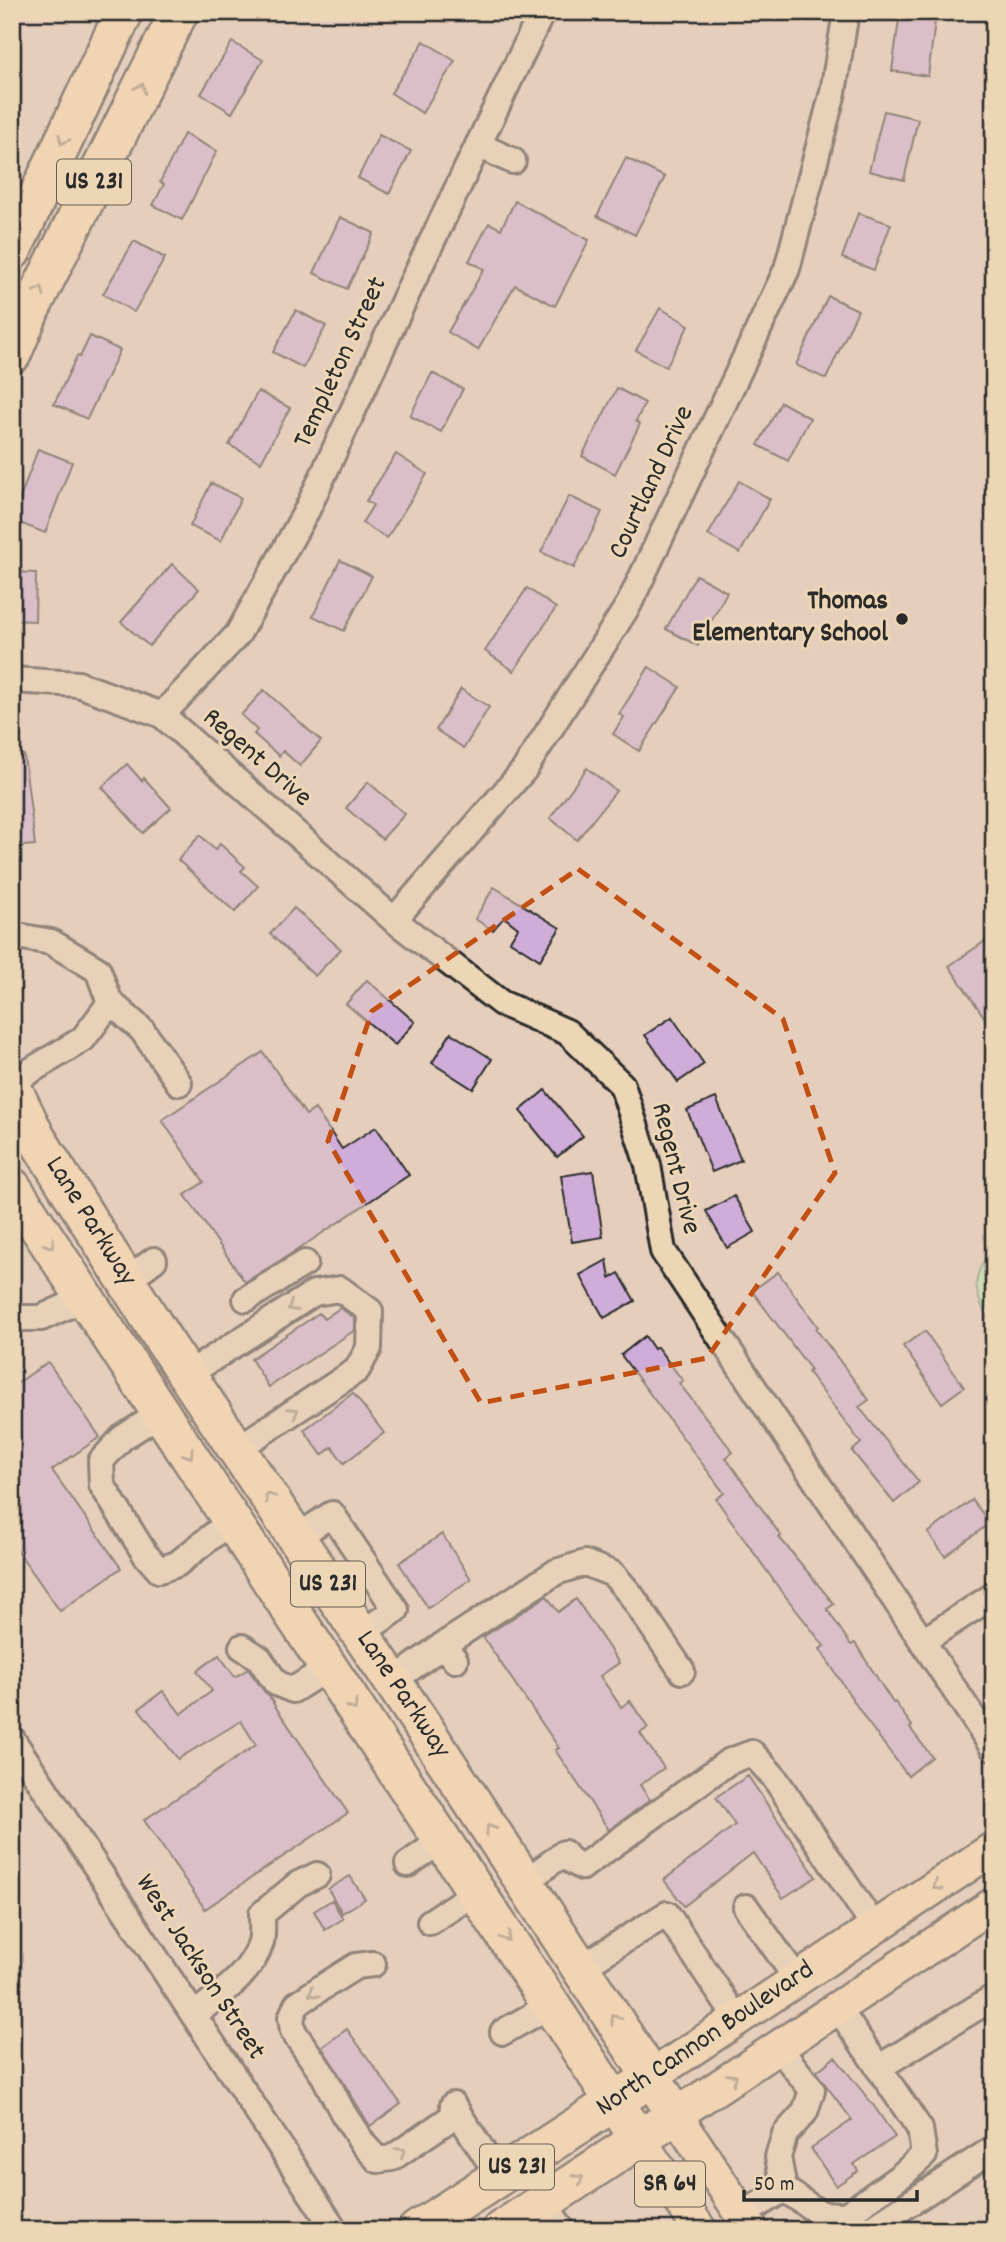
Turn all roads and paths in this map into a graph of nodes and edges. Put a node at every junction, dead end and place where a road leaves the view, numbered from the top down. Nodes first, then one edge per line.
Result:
1 (124, 12) edge
2 (179, 12) edge
3 (541, 12) edge
4 (846, 12) edge
5 (478, 145) junction
6 (513, 161) dead end
7 (12, 251) edge
8 (12, 354) edge
9 (12, 680) edge
10 (162, 715) junction
11 (394, 920) junction
12 (12, 934) edge
13 (109, 1001) junction
14 (179, 1083) dead end
15 (12, 1085) edge
16 (12, 1187) edge
17 (304, 1263) dead end
18 (85, 1298) junction
19 (246, 1299) dead end
20 (12, 1318) edge
21 (187, 1375) junction
22 (161, 1413) junction
23 (237, 1449) junction
24 (232, 1520) junction
25 (994, 1595) edge
26 (923, 1641) junction
27 (242, 1647) dead end
28 (328, 1668) junction
29 (682, 1671) dead end
30 (393, 1681) junction
31 (12, 1739) edge
32 (994, 1749) edge
33 (442, 1840) junction
34 (994, 1848) edge
35 (408, 1864) dead end
36 (317, 1875) dead end
37 (525, 1882) junction
38 (476, 1892) junction
39 (994, 1904) edge
40 (746, 1907) dead end
41 (430, 1922) dead end
42 (875, 1928) junction
43 (373, 1964) dead end
44 (581, 1967) junction
45 (797, 1979) junction
46 (994, 1997) edge
47 (551, 2004) junction
48 (838, 2008) junction
49 (194, 2015) junction
50 (737, 2019) junction
51 (503, 2032) dead end
52 (779, 2048) junction
53 (878, 2068) junction
54 (652, 2076) junction
55 (615, 2102) junction
56 (676, 2115) junction
57 (639, 2139) junction
58 (994, 2148) edge
59 (500, 2178) junction
60 (784, 2189) junction
61 (553, 2216) edge
62 (747, 2222) edge
63 (335, 2230) edge
64 (417, 2230) edge
65 (501, 2230) edge
66 (700, 2230) edge
67 (869, 2230) edge

1 -> 7 highway, US 231
8 -> 2 highway, US 231
3 - 5 street, Templeton Street
4 - 11 street, Courtland Drive
5 - 6 street
5 - 10 street, Templeton Street
9 - 10 street, Regent Drive
10 - 11 street, Regent Drive
11 - 26 street, Regent Drive
12 - 13 street
13 - 14 street
13 - 15 street
15 - 21 highway, Lane Parkway / US 231
16 -> 18 highway, Lane Parkway / US 231
17 - 19 street
18 - 20 street
18 - 22 highway, Lane Parkway / US 231
21 - 23 highway, Lane Parkway / US 231
23 -> 21 street
22 -> 24 highway, Lane Parkway / US 231
22 - 24 street
30 -> 23 highway, Lane Parkway / US 231
24 - 28 highway, Lane Parkway / US 231
25 - 26 street
26 - 32 street, Regent Drive
27 - 28 street
28 -> 33 highway, Lane Parkway / US 231
29 - 30 street
37 -> 30 highway, Lane Parkway / US 231
31 - 49 street, West Jackson Street
33 - 35 street
33 - 38 highway, Lane Parkway / US 231
34 -> 42 main road, North Cannon Boulevard
36 - 49 street
37 - 42 street
37 - 44 highway, Lane Parkway / US 231
38 - 41 street
38 -> 47 highway, Lane Parkway / US 231
39 - 48 main road, North Cannon Boulevard
40 - 45 street
42 - 45 main road, North Cannon Boulevard
43 -> 59 street
44 - 50 street
54 -> 44 highway, Lane Parkway / US 231
45 - 50 main road, North Cannon Boulevard
46 - 53 street
47 - 51 street
47 - 55 highway, Lane Parkway / US 231
48 - 52 main road, North Cannon Boulevard
48 - 53 street
49 - 63 street, West Jackson Street
50 - 54 main road, North Cannon Boulevard
56 -> 52 main road, North Cannon Boulevard
52 - 60 street
53 - 60 street
54 - 55 highway, North Cannon Boulevard
54 - 56 highway, Lane Parkway / US 231
55 - 57 highway, Lane Parkway
55 - 59 highway, North Cannon Boulevard / US 231
56 - 57 highway, North Cannon Boulevard / US 231
56 - 62 main road, Lane Parkway / SR 64
61 -> 57 highway, North Cannon Boulevard / US 231
57 - 66 main road, Lane Parkway / SR 64
58 - 67 street
59 - 64 highway, North Cannon Boulevard / US 231
60 - 62 street
61 - 65 highway, North Cannon Boulevard / US 231

